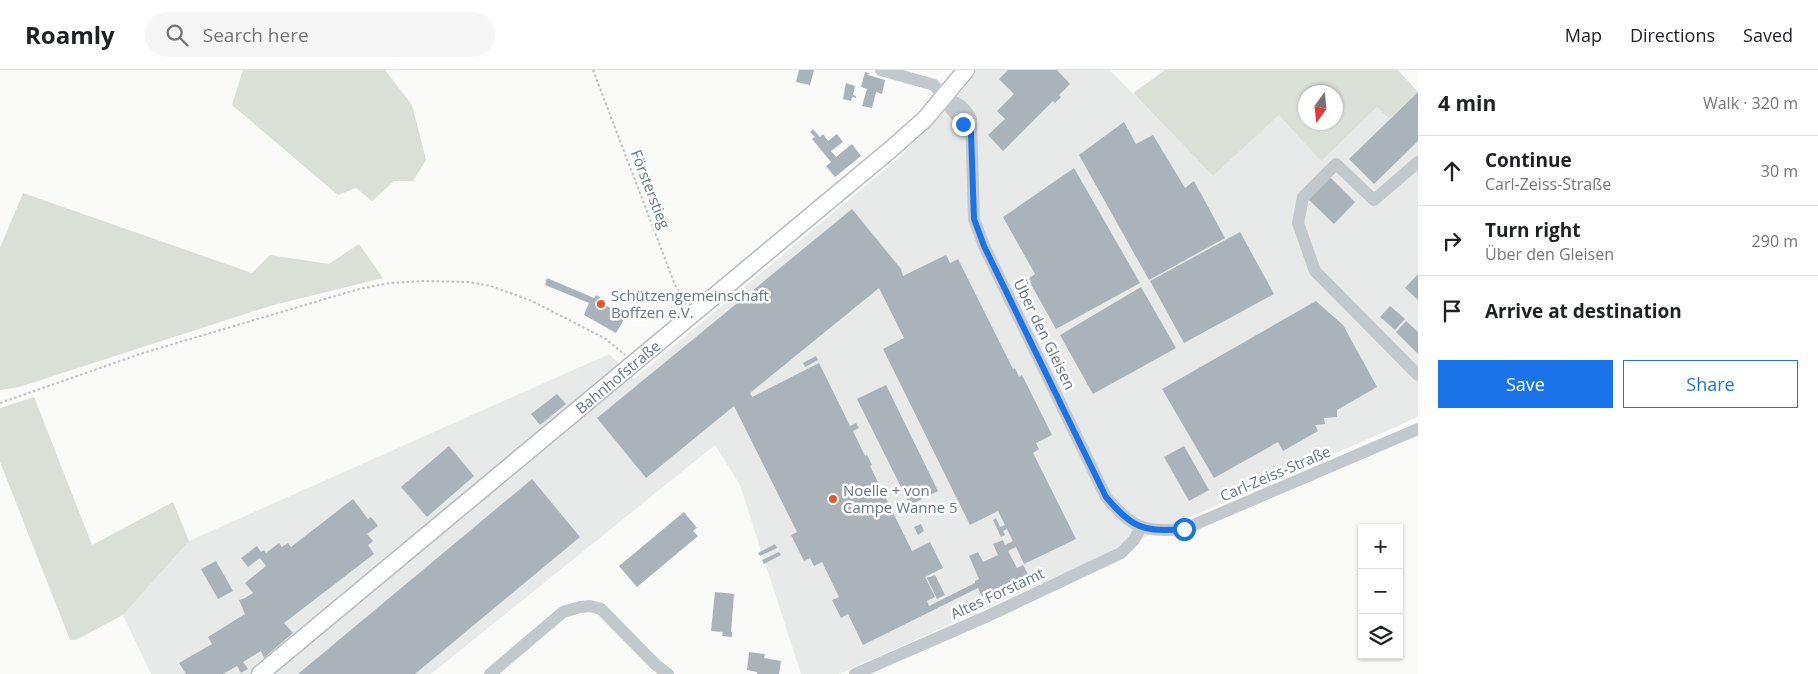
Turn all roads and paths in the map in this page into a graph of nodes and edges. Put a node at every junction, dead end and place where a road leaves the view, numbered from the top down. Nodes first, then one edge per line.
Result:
1 (593, 70) edge
2 (881, 70) edge
3 (966, 70) edge
4 (944, 97) junction
5 (1418, 162) edge
6 (692, 315) junction
7 (634, 363) junction
8 (1418, 375) edge
9 (0, 403) edge
10 (1418, 429) edge
11 (1141, 527) junction
12 (260, 674) edge
13 (490, 674) edge
14 (668, 674) edge
15 (855, 674) edge

1 - 6 path, Försterstieg
2 - 4 street, Über den Gleisen
3 - 4 main road, Bahnhofstraße
4 - 6 main road, Bahnhofstraße
4 - 11 street, Über den Gleisen
5 - 8 street
6 - 7 main road, Bahnhofstraße
7 - 9 path
7 - 12 main road, Bahnhofstraße
10 - 11 street, Carl-Zeiss-Straße
11 - 15 street, Altes Forstamt
13 - 14 street

